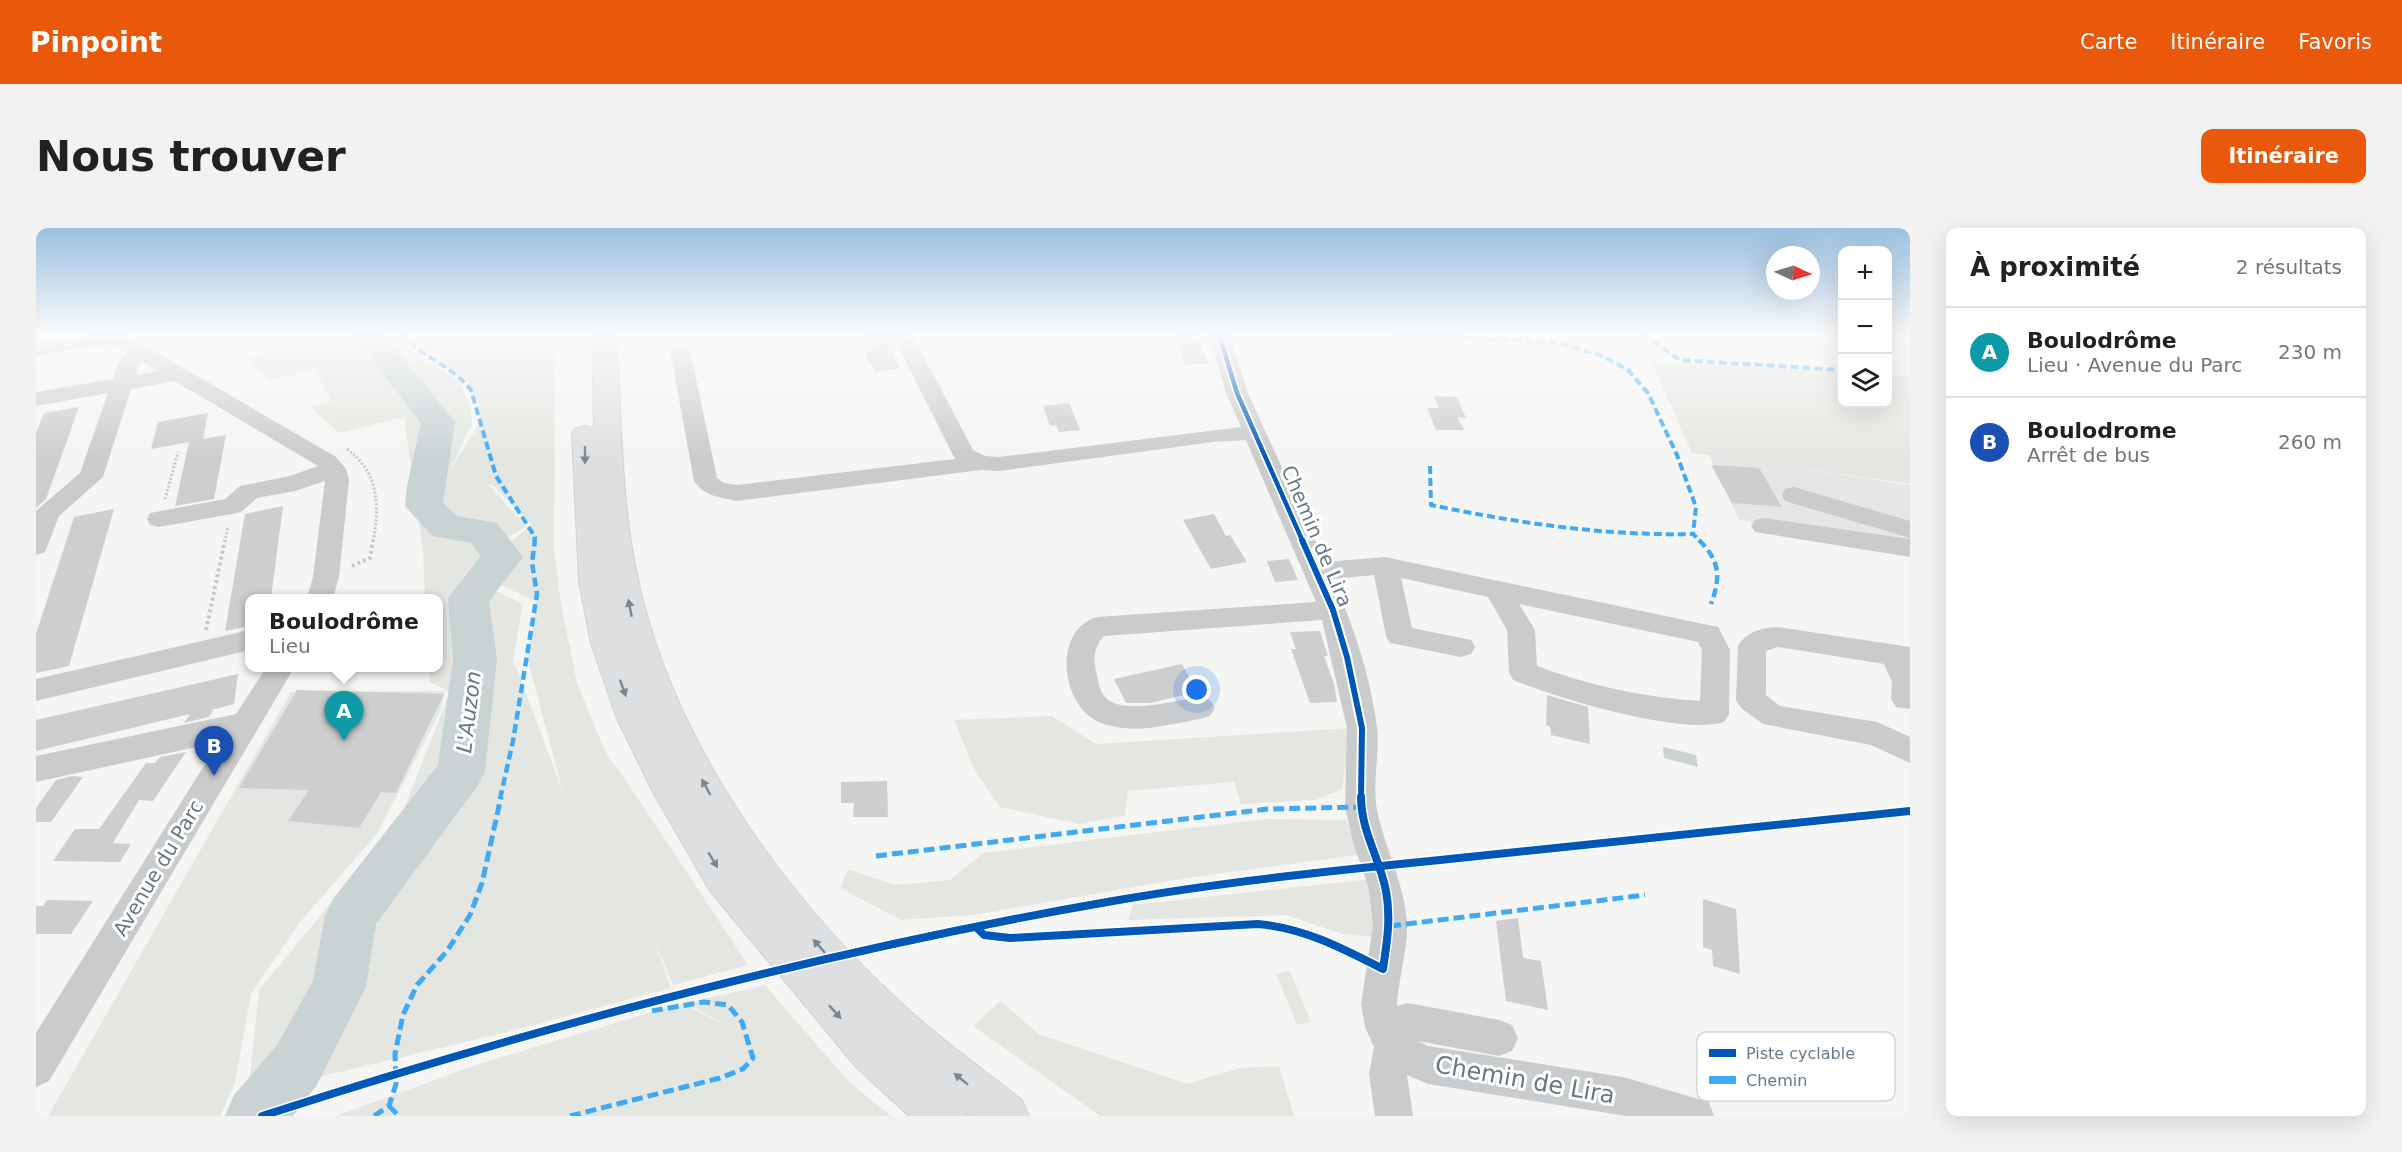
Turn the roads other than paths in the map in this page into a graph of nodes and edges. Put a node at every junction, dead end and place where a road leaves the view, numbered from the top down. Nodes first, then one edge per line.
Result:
1 (125, 375) edge
2 (170, 375) edge
3 (180, 375) edge
4 (585, 375) edge
5 (605, 375) edge
6 (685, 375) edge
7 (923, 375) edge
8 (1231, 375) edge
9 (123, 384) junction
10 (36, 399) edge
11 (1254, 433) junction
12 (981, 463) junction
13 (334, 469) junction
14 (1794, 495) dead end
15 (159, 519) road end
16 (1764, 526) dead end
17 (1910, 530) edge
18 (36, 546) edge
19 (1910, 548) edge
20 (1385, 566) junction
21 (1316, 573) junction
22 (1496, 588) junction
23 (321, 594) edge
24 (1333, 610) junction
25 (245, 641) edge
26 (1461, 647) dead end
27 (1902, 657) edge
28 (278, 672) edge
29 (36, 690) edge
30 (1906, 699) dead end
31 (1200, 708) dead end
32 (246, 724) junction
33 (1910, 751) edge
34 (36, 769) edge
35 (1388, 1036) junction
36 (1499, 1038) dead end
37 (36, 1068) edge
38 (944, 1116) edge
39 (1006, 1116) edge
40 (1394, 1116) edge
41 (1695, 1116) edge

1 - 9 street
2 - 9 street
3 - 13 street
4 -> 38 main road
39 -> 5 main road
6 - 12 street
7 - 12 street
8 - 11 street, Chemin de Lira
9 - 10 street
9 - 18 street
11 - 12 street
11 - 21 street, Chemin de Lira
13 - 15 street
13 - 23 street
14 - 17 street
16 - 19 street
20 - 21 street
20 - 22 street
20 - 26 street
21 - 24 street, Chemin de Lira
22 - 22 street
24 - 31 street
24 - 35 street, Chemin de Lira
25 - 29 street
27 - 30 street
27 - 33 street
28 - 32 street, Avenue du Parc
32 - 34 street
32 - 37 street, Avenue du Parc
35 - 36 street
35 - 40 street, Chemin de Lira
35 - 41 street, Chemin de Lira

